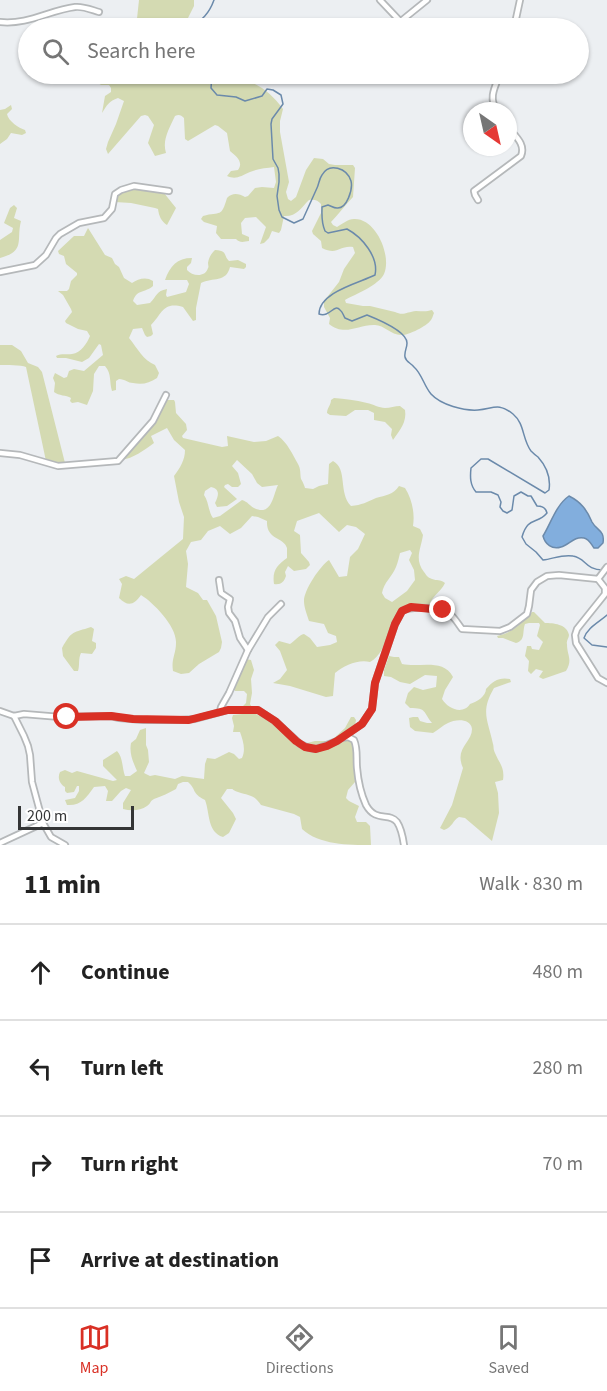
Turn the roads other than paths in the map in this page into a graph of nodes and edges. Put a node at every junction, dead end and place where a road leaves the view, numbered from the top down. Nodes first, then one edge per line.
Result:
1 (380, 0) edge
2 (427, 0) edge
3 (520, 0) edge
4 (99, 12) dead end
5 (37, 18) edge
6 (397, 18) edge
7 (406, 18) edge
8 (516, 18) edge
9 (0, 22) edge
10 (18, 22) edge
11 (496, 84) edge
12 (492, 102) edge
13 (517, 139) edge
14 (169, 190) dead end
15 (478, 200) dead end
16 (0, 272) edge
17 (166, 395) dead end
18 (0, 453) edge
19 (606, 567) edge
20 (600, 577) junction
21 (219, 580) dead end
22 (281, 604) dead end
23 (248, 650) junction
24 (607, 683) edge
25 (0, 711) edge
26 (220, 711) junction
27 (14, 716) junction
28 (341, 739) junction
29 (43, 823) junction
30 (0, 843) edge
31 (65, 845) edge
32 (404, 845) edge

1 - 6 street
2 - 7 street
3 - 8 street
4 - 5 street
9 - 10 street
11 - 12 street
13 - 15 street
14 - 16 street
17 - 18 street
19 - 20 street
20 - 24 street
20 - 28 street
21 - 23 street
22 - 23 street
23 - 26 street
25 - 27 street
26 - 27 street
26 - 28 street
27 - 29 street
28 - 32 street
29 - 30 street
29 - 31 street

